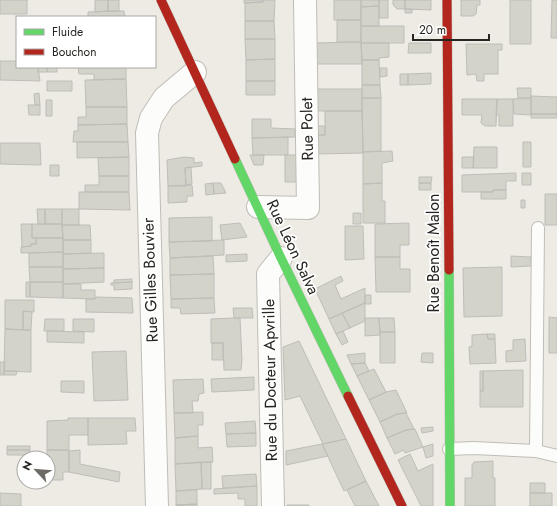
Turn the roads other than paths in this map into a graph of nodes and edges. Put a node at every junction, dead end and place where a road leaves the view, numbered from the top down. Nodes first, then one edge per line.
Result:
1 (161, 0) edge
2 (305, 0) edge
3 (447, 0) edge
4 (195, 72) junction
5 (258, 207) junction
6 (538, 228) dead end
7 (280, 258) junction
8 (450, 449) junction
9 (536, 451) junction
10 (557, 456) edge
11 (157, 506) edge
12 (273, 506) edge
13 (402, 506) edge
14 (450, 506) edge

1 - 4 street, Rue Léon Salva
2 - 5 street, Rue Polet
3 - 8 street, Rue Benoît Malon
4 - 5 street, Rue Léon Salva
4 - 11 street, Rue Gilles Bouvier
5 - 7 street, Rue Léon Salva
6 - 9 lane
7 - 12 street, Rue du Docteur Apvrille
7 - 13 street, Rue Léon Salva
8 - 9 lane
8 - 14 street, Rue Benoît Malon
9 - 10 lane

